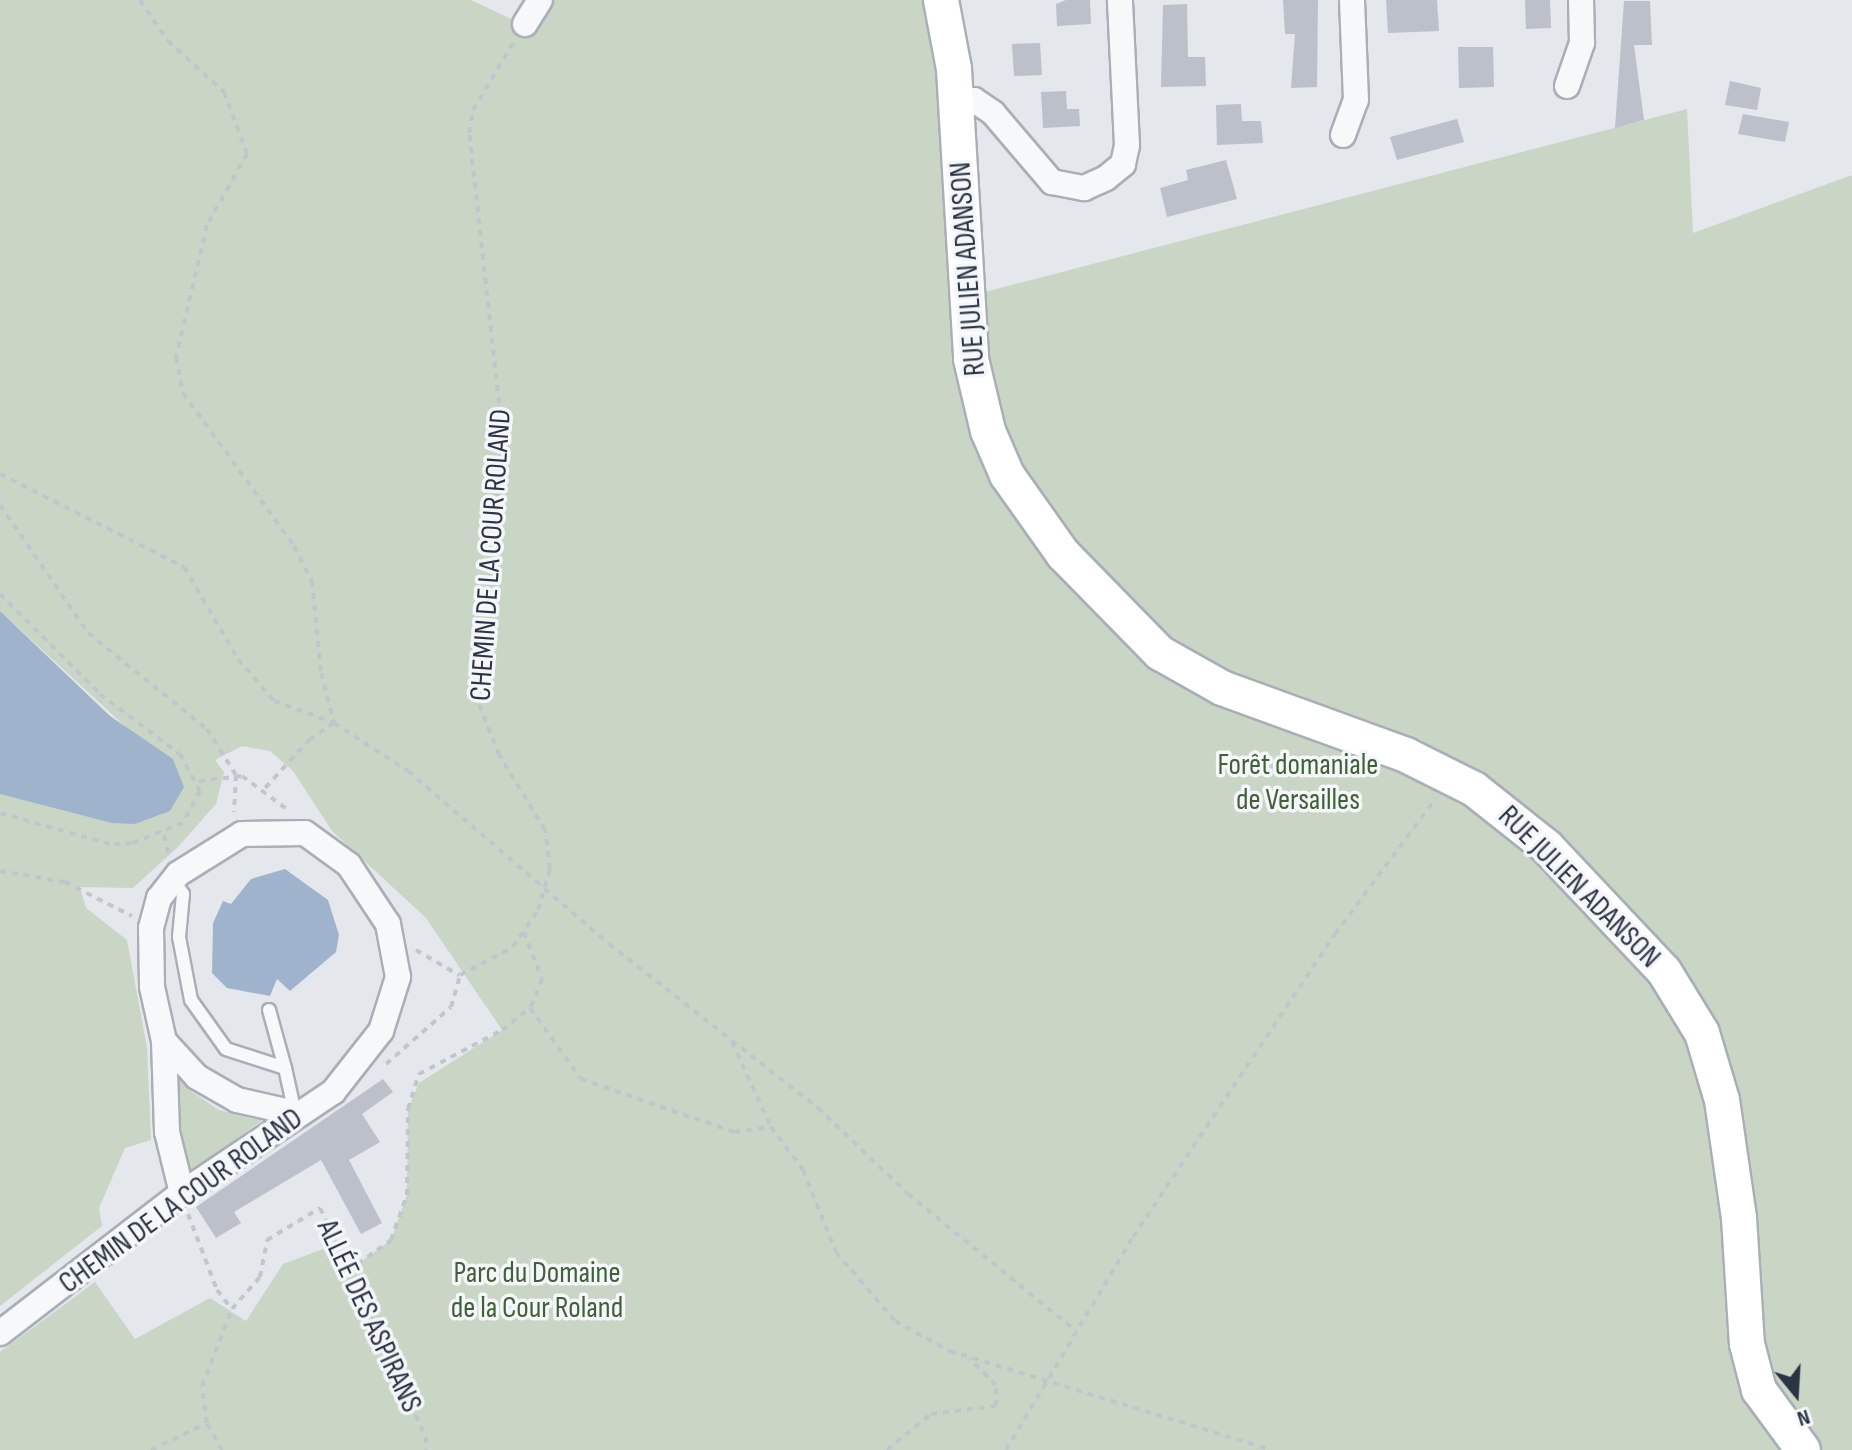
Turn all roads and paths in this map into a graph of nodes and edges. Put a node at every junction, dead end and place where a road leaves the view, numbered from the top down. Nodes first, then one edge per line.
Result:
1 (140, 0) edge
2 (540, 0) edge
3 (941, 0) edge
4 (1120, 0) edge
5 (1352, 0) edge
6 (1581, 0) edge
7 (525, 24) joint
8 (1567, 86) dead end
9 (956, 99) junction
10 (1343, 135) dead end
11 (0, 474) edge
12 (0, 505) edge
13 (0, 594) edge
14 (334, 723) junction
15 (236, 775) junction
16 (1452, 776) junction
17 (199, 781) junction
18 (264, 789) junction
19 (0, 813) edge
20 (231, 816) dead end
21 (295, 816) dead end
22 (164, 835) junction
23 (172, 870) junction
24 (0, 871) edge
25 (547, 889) junction
26 (388, 924) junction
27 (151, 928) junction
28 (524, 932) junction
29 (460, 975) junction
30 (530, 1008) junction
31 (269, 1010) dead end
32 (731, 1040) junction
33 (164, 1041) junction
34 (285, 1068) junction
35 (381, 1068) dead end
36 (304, 1111) junction
37 (771, 1127) junction
38 (182, 1193) junction
39 (348, 1271) junction
40 (232, 1309) junction
41 (1076, 1331) junction
42 (0, 1333) edge
43 (968, 1357) junction
44 (1044, 1382) junction
45 (207, 1423) junction
46 (151, 1450) edge
47 (222, 1450) edge
48 (426, 1450) edge
49 (887, 1450) edge
50 (1006, 1450) edge
51 (1271, 1450) edge
52 (1803, 1450) edge

1 - 14 path
2 - 7 street
3 - 9 main road, RUE JULIEN ADANSON
4 - 9 street
5 - 10 street
6 - 8 street
7 - 25 path, CHEMIN DE LA COUR ROLAND
9 - 16 main road, RUE JULIEN ADANSON
11 - 14 path
12 - 15 path
13 - 17 path
14 - 18 path
14 - 25 path
15 - 17 path
15 - 18 path
15 - 20 path
16 - 41 path
16 - 52 main road, RUE JULIEN ADANSON
17 - 22 path
18 - 21 path
19 - 22 path
22 - 23 path
23 - 26 street
23 - 27 street
23 - 34 lane
24 - 27 path
25 - 28 path
25 - 32 path
26 - 29 path
26 - 36 street, CHEMIN DE LA COUR ROLAND
27 - 33 street
28 - 29 path
28 - 30 path
29 - 35 path
30 - 37 path
30 - 39 path
31 - 34 lane
32 - 37 path
32 - 41 path
33 - 36 street
33 - 38 street
34 - 36 lane
36 - 38 street, CHEMIN DE LA COUR ROLAND
37 - 43 path
38 - 40 path
38 - 42 street, CHEMIN DE LA COUR ROLAND
39 - 40 path, ALLÉE DES ASPIRANS
39 - 48 path, ALLÉE DES ASPIRANS
40 - 45 path, ALLÉE DES ASPIRANS
41 - 44 path
43 - 44 path
43 - 49 path
44 - 50 path
44 - 51 path
45 - 46 path
45 - 47 path

